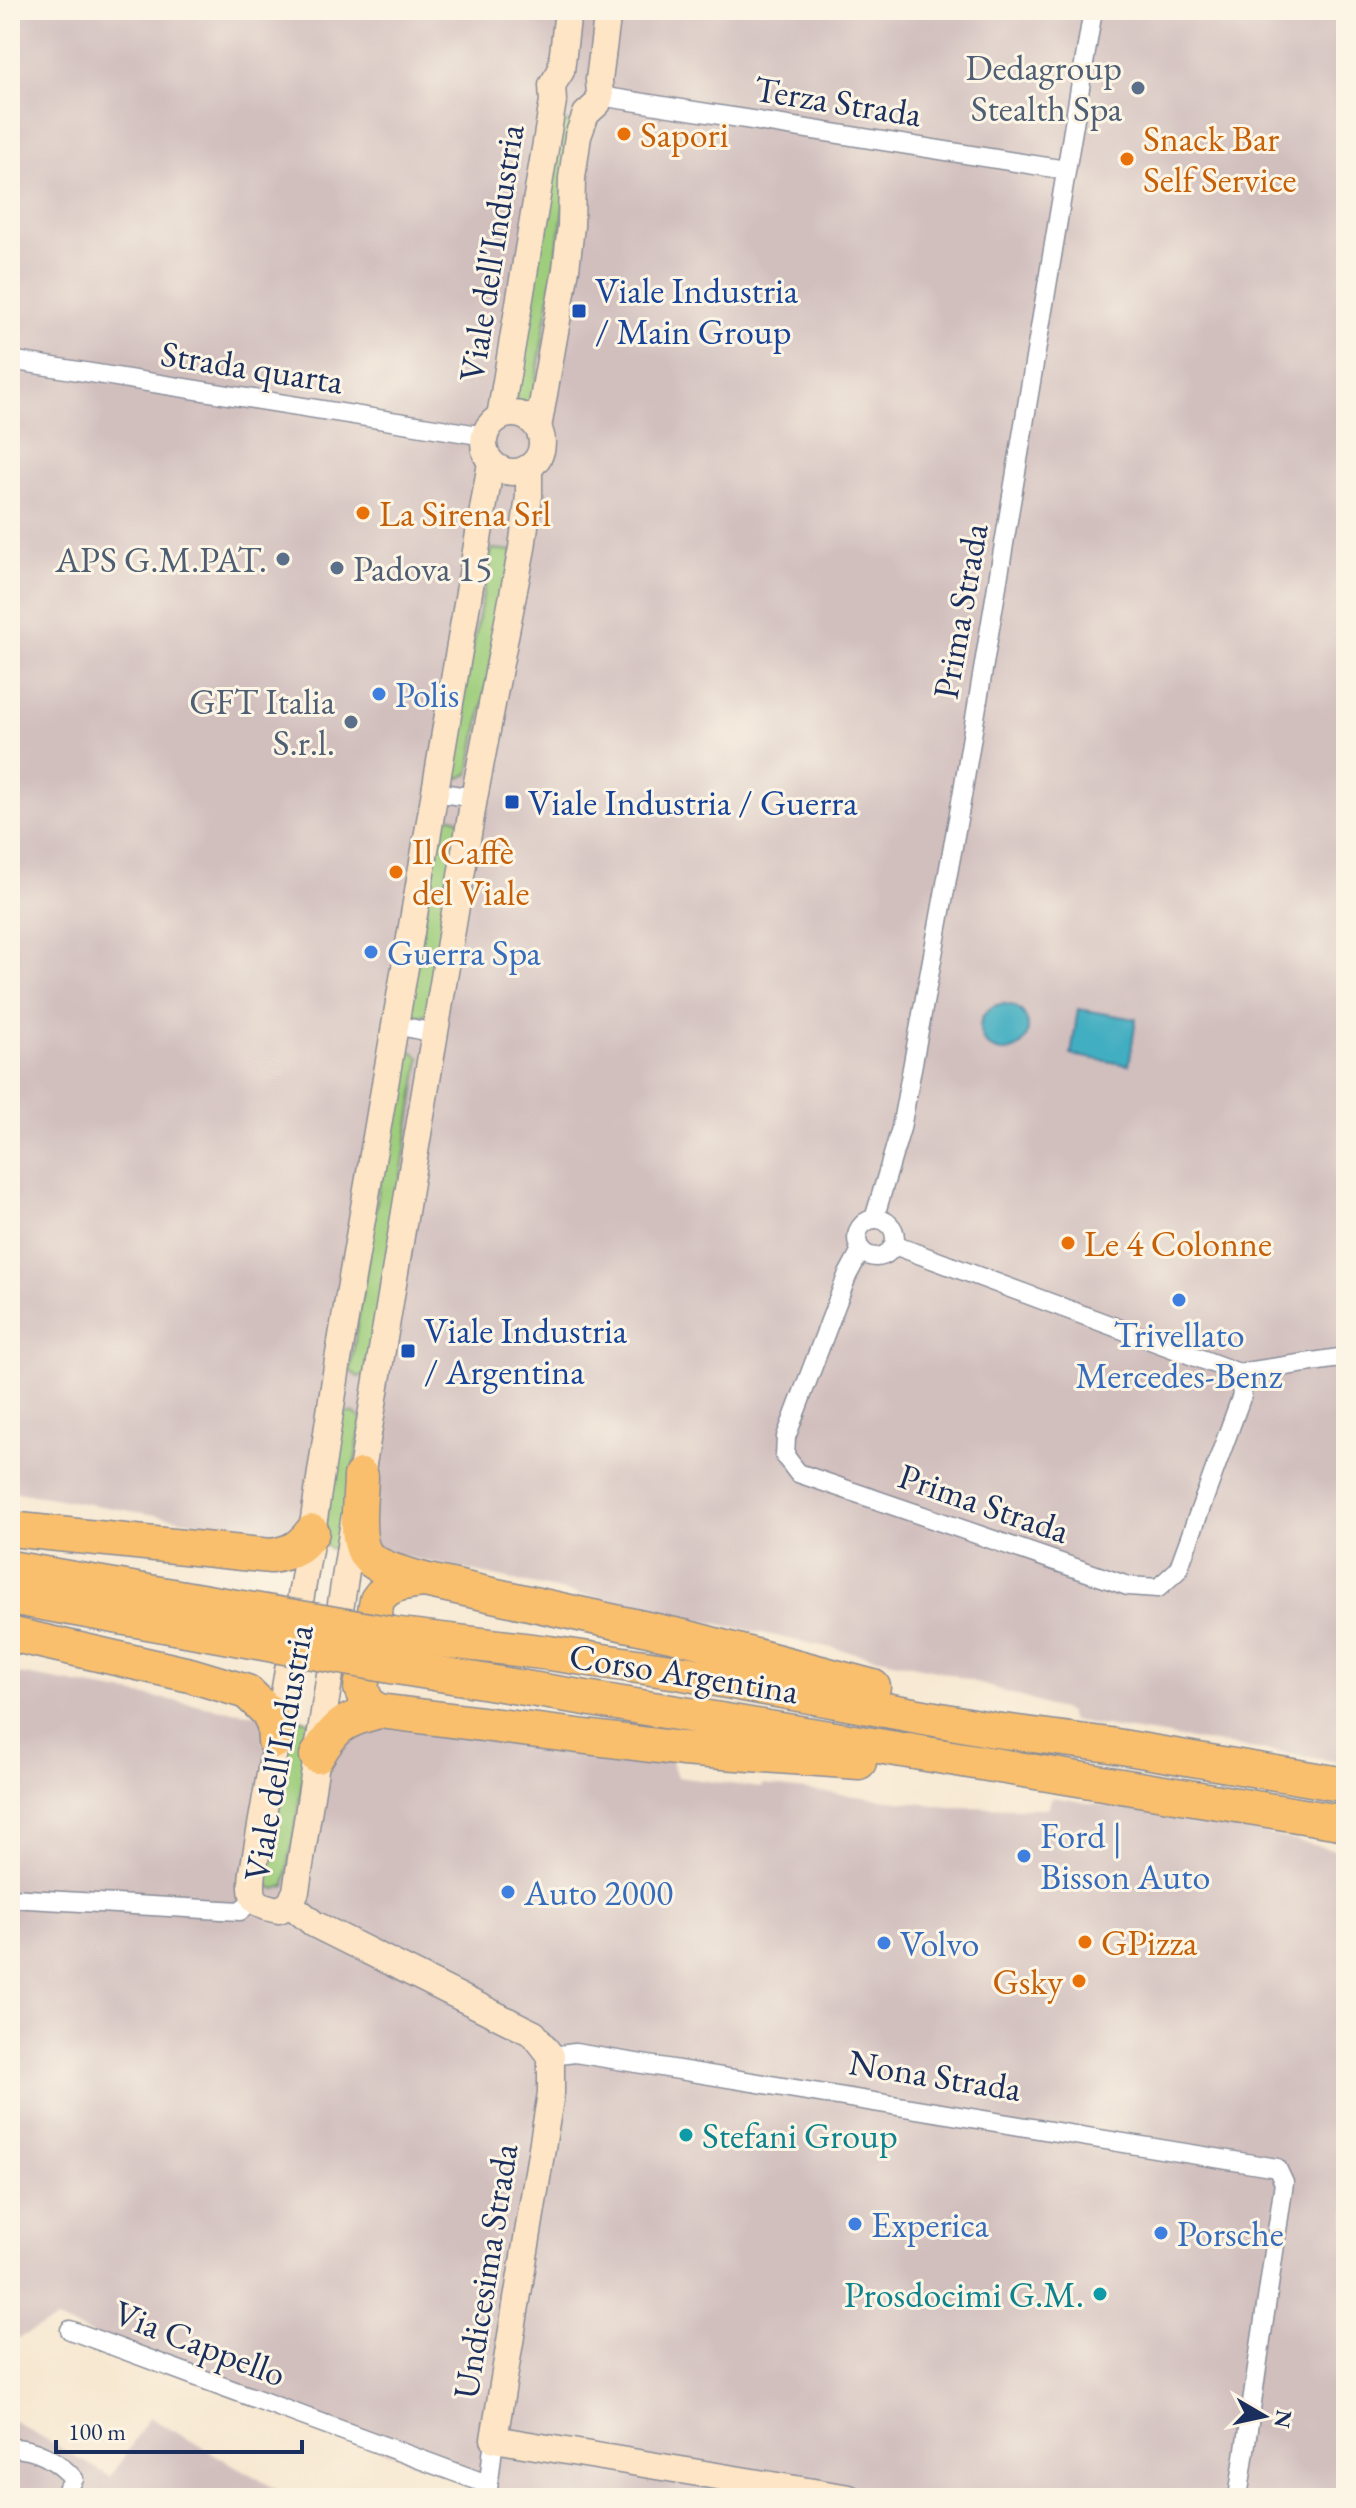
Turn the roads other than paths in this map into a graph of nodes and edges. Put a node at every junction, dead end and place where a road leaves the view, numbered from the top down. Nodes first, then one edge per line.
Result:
1 (568, 10) edge
2 (608, 10) edge
3 (1093, 10) edge
4 (561, 71) junction
5 (595, 97) junction
6 (553, 101) junction
7 (1066, 170) junction
8 (10, 360) edge
9 (492, 427) junction
10 (538, 428) junction
11 (491, 463) junction
12 (529, 467) junction
13 (435, 792) junction
14 (474, 798) junction
15 (395, 1025) junction
16 (435, 1033) junction
17 (874, 1219) junction
18 (894, 1245) junction
19 (861, 1250) junction
20 (1346, 1357) edge
21 (1239, 1373) junction
22 (361, 1476) junction
23 (10, 1529) edge
24 (312, 1532) junction
25 (10, 1568) edge
26 (424, 1580) junction
27 (10, 1597) edge
28 (276, 1629) junction
29 (10, 1634) edge
30 (392, 1650) junction
31 (379, 1711) junction
32 (275, 1741) junction
33 (1110, 1745) junction
34 (317, 1756) junction
35 (1286, 1773) junction
36 (1346, 1774) edge
37 (1101, 1782) junction
38 (1346, 1785) edge
39 (1281, 1813) junction
40 (1346, 1823) edge
41 (1346, 1841) edge
42 (10, 1898) edge
43 (254, 1899) junction
44 (290, 1904) junction
45 (551, 2056) junction
46 (70, 2330) dead end
47 (494, 2439) junction
48 (10, 2452) edge
49 (487, 2491) edge
50 (62, 2498) edge
51 (849, 2498) edge
52 (1238, 2498) edge

1 - 4 street, Viale dell'Industria
2 - 5 street, Viale dell'Industria
3 - 7 street, Prima Strada
4 - 5 street
4 - 6 street, Viale dell'Industria
5 - 6 street, Viale dell'Industria
5 - 7 street, Terza Strada
5 - 10 street, Viale dell'Industria
6 - 9 street, Viale dell'Industria
7 - 17 street, Prima Strada
8 - 9 street, Strada quarta
9 - 10 street, Viale dell'Industria
9 - 11 street, Viale dell'Industria
10 - 12 street, Viale dell'Industria
11 - 12 street
11 - 13 street, Viale dell'Industria
12 - 14 street, Viale dell'Industria
13 - 14 street
13 - 15 street, Viale dell'Industria
14 - 16 street, Viale dell'Industria
15 - 16 street
15 - 24 street, Viale dell'Industria
16 - 22 street, Viale dell'Industria
17 - 18 street
17 - 19 street, Prima Strada
18 - 19 street
18 - 21 street
19 - 21 street, Prima Strada
20 - 21 street
22 - 26 highway
22 - 34 street, Viale dell'Industria
23 - 24 highway
24 - 32 street, Viale dell'Industria
25 - 28 highway, Corso Argentina
26 - 31 highway
26 - 33 highway
27 - 28 highway, Corso Argentina
28 - 30 highway, Corso Argentina, bridge
29 - 32 highway
30 - 33 highway, Corso Argentina
30 - 37 highway, Corso Argentina
31 - 34 highway
31 - 37 highway
32 - 43 street, Viale dell'Industria
33 - 35 highway, Corso Argentina
34 - 44 street, Viale dell'Industria
35 - 36 highway
35 - 38 highway, Corso Argentina
37 - 39 highway, Corso Argentina
39 - 40 highway, Corso Argentina
39 - 41 highway
42 - 43 street
43 - 44 street, Viale dell'Industria
44 - 45 street
45 - 47 street, Undicesima Strada
45 - 52 street, Nona Strada
46 - 49 street, Via Cappello
47 - 49 street, Undicesima Strada
47 - 51 street
48 - 50 street

